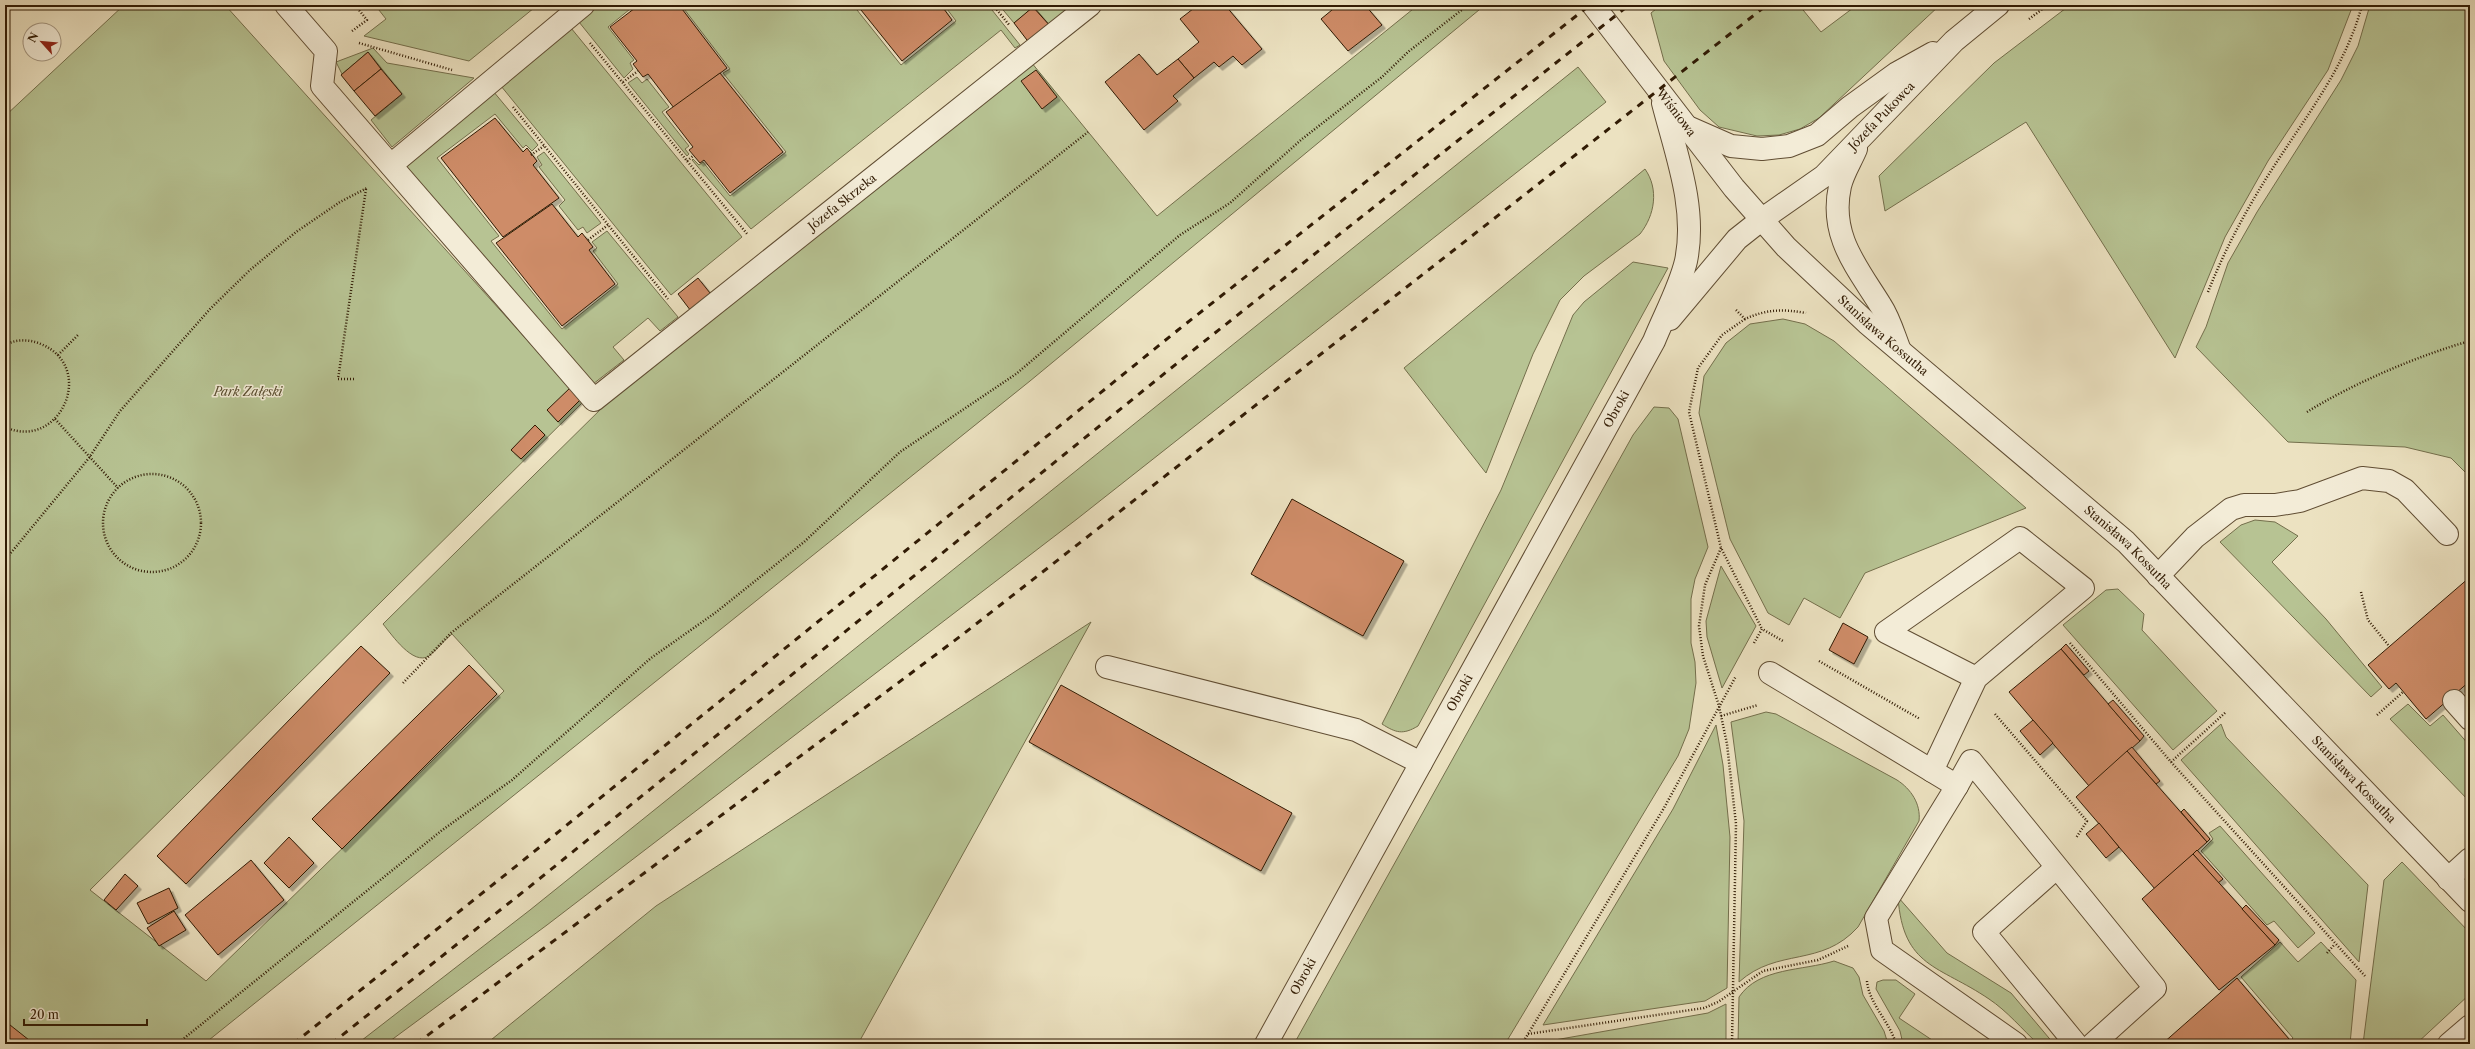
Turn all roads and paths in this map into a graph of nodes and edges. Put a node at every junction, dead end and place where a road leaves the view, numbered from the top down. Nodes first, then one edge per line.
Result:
1 (286, 5) edge
2 (1090, 5) edge
3 (1468, 5) edge
4 (1593, 5) edge
5 (1998, 5) edge
6 (2048, 5) edge
7 (2362, 5) edge
8 (576, 11) edge
9 (2022, 24) dead end
10 (1954, 42) junction
11 (357, 43) dead end
12 (638, 71) dead end
13 (492, 81) junction
14 (623, 82) junction
15 (1662, 96) junction
16 (1685, 126) junction
17 (1088, 132) dead end
18 (1861, 137) junction
19 (544, 146) junction
20 (531, 155) dead end
21 (693, 156) dead end
22 (687, 161) junction
23 (391, 165) junction
24 (366, 188) junction
25 (1761, 220) junction
26 (608, 225) junction
27 (588, 240) dead end
28 (769, 260) junction
29 (2208, 292) dead end
30 (1736, 310) dead end
31 (1812, 316) dead end
32 (1746, 319) junction
33 (689, 324) junction
34 (79, 334) dead end
35 (1654, 341) junction
36 (2470, 341) edge
37 (5, 345) edge
38 (1900, 351) junction
39 (58, 355) junction
40 (354, 379) dead end
41 (2307, 412) dead end
42 (55, 420) junction
43 (5, 427) edge
44 (89, 458) junction
45 (118, 488) junction
46 (2447, 534) dead end
47 (1721, 548) junction
48 (5, 560) edge
49 (2158, 576) junction
50 (2361, 592) dead end
51 (1762, 629) junction
52 (2066, 638) dead end
53 (1790, 644) dead end
54 (2389, 646) dead end
55 (1752, 648) dead end
56 (1817, 660) dead end
57 (1107, 667) dead end
58 (1770, 673) dead end
59 (1737, 674) dead end
60 (1976, 678) junction
61 (403, 683) dead end
62 (2403, 692) dead end
63 (2454, 701) dead end
64 (1765, 703) dead end
65 (1720, 706) junction
66 (2226, 712) dead end
67 (1959, 715) junction
68 (2377, 715) dead end
69 (1721, 716) junction
70 (2470, 719) edge
71 (2171, 762) junction
72 (1421, 763) junction
73 (1932, 771) junction
74 (1957, 786) junction
75 (2470, 858) edge
76 (2056, 868) junction
77 (2448, 879) junction
78 (2470, 901) edge
79 (1853, 941) dead end
80 (2336, 944) junction
81 (2327, 952) dead end
82 (1866, 974) dead end
83 (2365, 976) dead end
84 (1733, 992) junction
85 (2470, 1026) edge
86 (1528, 1034) junction
87 (177, 1044) edge
88 (1266, 1044) edge
89 (1522, 1044) edge
90 (1732, 1044) edge
91 (1896, 1044) edge
92 (2016, 1044) edge
93 (2076, 1044) edge
94 (2093, 1044) edge
95 (2449, 1044) edge

1 - 23 street
2 - 28 street, Józefa Skrzeka
3 - 87 path
4 - 15 street, Wiśniowa
5 - 10 street, Józefa Pukowca
6 - 9 path
7 - 29 path
8 - 13 street
8 - 14 path
10 - 16 street
10 - 18 street, Józefa Pukowca
11 - 13 path
12 - 14 path
13 - 19 path
13 - 23 street
14 - 22 path
15 - 16 street, Wiśniowa
15 - 35 street, Obroki
16 - 25 street, Wiśniowa
17 - 61 path
18 - 25 street, Józefa Pukowca
18 - 38 street
19 - 20 path
19 - 26 path
21 - 22 path
22 - 28 path
23 - 24 path
23 - 33 street, Józefa Skrzeka
24 - 40 path
24 - 44 path
25 - 35 street, Obroki
25 - 38 street, Stanisława Kossutha
26 - 27 path
26 - 33 path
28 - 33 street, Józefa Skrzeka
30 - 32 path
31 - 32 path
32 - 47 path
34 - 39 path
35 - 72 street, Obroki
36 - 41 path
37 - 39 path
38 - 49 street, Stanisława Kossutha
39 - 42 path
42 - 43 path
42 - 44 path
44 - 45 path
44 - 48 path
45 - 45 path
46 - 49 street
47 - 51 path
47 - 65 path
49 - 77 street, Stanisława Kossutha
50 - 54 path
51 - 53 path
51 - 55 path
52 - 71 path
56 - 67 path
57 - 72 street
58 - 73 street
59 - 65 path
60 - 60 street
60 - 67 street
62 - 68 path
63 - 70 street
64 - 69 path
65 - 69 path
65 - 86 path
66 - 71 path
67 - 73 street
69 - 84 path
71 - 80 path
72 - 88 street, Obroki
73 - 74 street
74 - 76 street
74 - 92 street
75 - 77 street
76 - 93 street
76 - 94 street
77 - 78 street, Stanisława Kossutha
79 - 84 path
80 - 81 path
80 - 83 path
82 - 91 path
84 - 86 path
84 - 90 path
85 - 95 street
86 - 89 path

